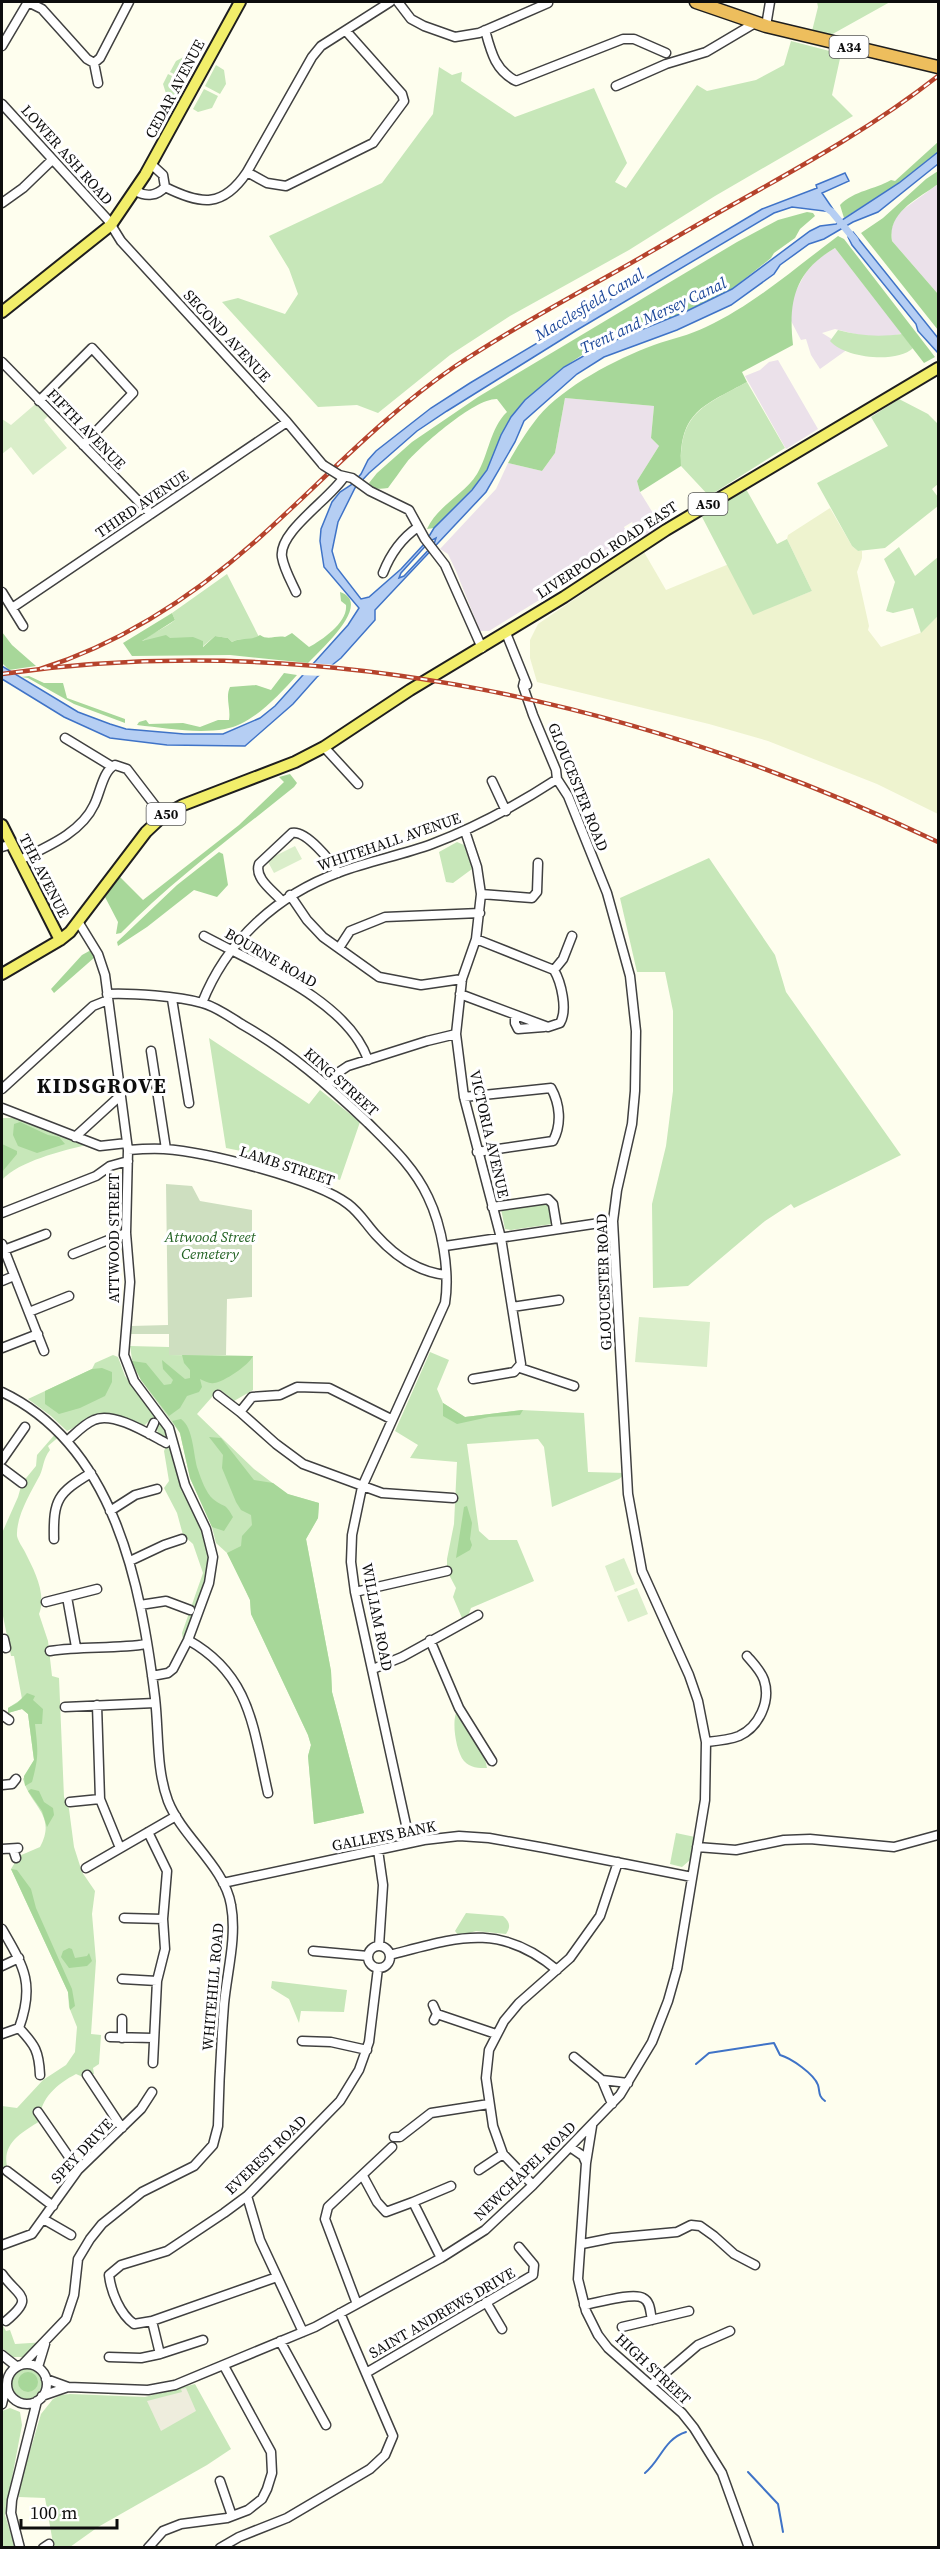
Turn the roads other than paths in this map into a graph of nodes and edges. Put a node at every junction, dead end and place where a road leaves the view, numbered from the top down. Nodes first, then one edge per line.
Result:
1 (28, 2) edge
2 (129, 2) edge
3 (240, 2) edge
4 (390, 2) edge
5 (398, 2) edge
6 (696, 2) edge
7 (770, 2) edge
8 (549, 5) edge
9 (761, 24) junction
10 (484, 30) junction
11 (346, 31) junction
12 (2, 46) edge
13 (666, 53) dead end
14 (571, 58) junction
15 (94, 63) junction
16 (936, 66) edge
17 (576, 67) dead end
18 (98, 84) dead end
19 (616, 86) dead end
20 (2, 104) edge
21 (52, 160) junction
22 (151, 164) junction
23 (247, 172) junction
24 (165, 187) junction
25 (136, 191) junction
26 (2, 203) edge
27 (111, 225) junction
28 (2, 312) edge
29 (2, 362) edge
30 (939, 368) edge
31 (39, 401) junction
32 (287, 422) junction
33 (83, 445) junction
34 (345, 476) junction
35 (151, 514) junction
36 (418, 527) junction
37 (383, 573) dead end
38 (2, 592) edge
39 (296, 592) dead end
40 (12, 608) junction
41 (23, 626) dead end
42 (506, 633) junction
43 (482, 648) junction
44 (65, 738) dead end
45 (324, 747) junction
46 (111, 766) junction
47 (557, 779) junction
48 (492, 781) dead end
49 (358, 784) dead end
50 (506, 811) junction
51 (162, 816) junction
52 (2, 825) edge
53 (465, 831) junction
54 (7, 846) edge
55 (20, 860) junction
56 (538, 863) dead end
57 (338, 873) junction
58 (481, 894) junction
59 (290, 895) junction
60 (281, 900) junction
61 (480, 913) junction
62 (79, 923) junction
63 (201, 934) dead end
64 (572, 936) dead end
65 (476, 939) junction
66 (60, 940) junction
67 (339, 948) junction
68 (231, 951) junction
69 (554, 970) junction
70 (2, 974) edge
71 (462, 979) junction
72 (460, 994) junction
73 (107, 997) junction
74 (172, 999) junction
75 (202, 1003) junction
76 (456, 1034) junction
77 (151, 1051) dead end
78 (368, 1060) junction
79 (328, 1085) junction
80 (2, 1089) edge
81 (121, 1095) junction
82 (464, 1097) junction
83 (189, 1103) dead end
84 (2, 1108) edge
85 (75, 1137) junction
86 (127, 1147) junction
87 (166, 1149) junction
88 (477, 1152) junction
89 (128, 1161) junction
90 (492, 1207) junction
91 (2, 1213) edge
92 (613, 1221) junction
93 (557, 1228) junction
94 (126, 1233) junction
95 (46, 1234) dead end
96 (501, 1238) junction
97 (445, 1246) junction
98 (3, 1247) edge
99 (90, 1248) junction
100 (73, 1254) dead end
101 (94, 1257) dead end
102 (446, 1275) junction
103 (14, 1276) junction
104 (2, 1281) edge
105 (69, 1296) dead end
106 (559, 1300) dead end
107 (445, 1303) joint
108 (512, 1307) junction
109 (29, 1312) junction
110 (38, 1334) junction
111 (2, 1348) edge
112 (44, 1351) dead end
113 (520, 1368) junction
114 (473, 1379) dead end
115 (574, 1386) dead end
116 (2, 1392) edge
117 (218, 1395) dead end
118 (240, 1412) junction
119 (391, 1419) junction
120 (154, 1423) dead end
121 (24, 1427) dead end
122 (149, 1434) junction
123 (67, 1441) junction
124 (166, 1443) dead end
125 (2, 1460) edge
126 (2, 1468) edge
127 (91, 1473) junction
128 (22, 1483) dead end
129 (362, 1487) junction
130 (157, 1489) dead end
131 (453, 1498) dead end
132 (110, 1511) junction
133 (51, 1534) dead end
134 (178, 1543) dead end
135 (130, 1561) junction
136 (447, 1571) dead end
137 (98, 1589) dead end
138 (355, 1592) junction
139 (67, 1597) junction
140 (46, 1602) dead end
141 (140, 1605) junction
142 (190, 1610) dead end
143 (478, 1615) dead end
144 (188, 1640) junction
145 (430, 1640) junction
146 (147, 1644) junction
147 (76, 1647) junction
148 (50, 1650) dead end
149 (746, 1654) dead end
150 (373, 1669) junction
151 (152, 1676) junction
152 (156, 1703) junction
153 (97, 1705) junction
154 (65, 1707) dead end
155 (706, 1742) junction
156 (492, 1761) dead end
157 (16, 1779) dead end
158 (2, 1785) edge
159 (268, 1793) dead end
160 (99, 1799) junction
161 (70, 1802) dead end
162 (176, 1816) junction
163 (148, 1832) junction
164 (939, 1835) edge
165 (410, 1843) junction
166 (697, 1847) junction
167 (120, 1848) junction
168 (2, 1849) edge
169 (378, 1850) junction
170 (16, 1852) dead end
171 (618, 1862) junction
172 (86, 1868) dead end
173 (692, 1877) junction
174 (223, 1883) junction
175 (124, 1918) dead end
176 (163, 1919) junction
177 (2, 1929) edge
178 (379, 1946) junction
179 (314, 1951) dead end
180 (390, 1955) junction
181 (368, 1956) junction
182 (19, 1958) junction
183 (2, 1966) edge
184 (378, 1968) junction
185 (557, 1970) junction
186 (122, 1979) dead end
187 (157, 1981) junction
188 (433, 2005) dead end
189 (122, 2019) dead end
190 (19, 2028) junction
191 (2, 2034) edge
192 (496, 2034) junction
193 (110, 2037) dead end
194 (122, 2038) junction
195 (153, 2038) junction
196 (302, 2041) dead end
197 (367, 2050) junction
198 (574, 2057) dead end
199 (153, 2063) dead end
200 (87, 2074) dead end
201 (40, 2075) dead end
202 (602, 2080) junction
203 (628, 2083) junction
204 (151, 2098) dead end
205 (612, 2103) junction
206 (489, 2104) junction
207 (38, 2112) dead end
208 (593, 2123) junction
209 (122, 2128) junction
210 (394, 2137) dead end
211 (570, 2146) junction
212 (392, 2147) dead end
213 (503, 2154) junction
214 (586, 2163) junction
215 (78, 2170) junction
216 (479, 2170) dead end
217 (7, 2171) dead end
218 (363, 2176) junction
219 (533, 2185) junction
220 (451, 2186) dead end
221 (247, 2196) junction
222 (413, 2202) junction
223 (53, 2206) junction
224 (45, 2220) junction
225 (71, 2235) dead end
226 (582, 2244) junction
227 (2, 2245) edge
228 (519, 2247) dead end
229 (441, 2258) junction
230 (755, 2265) dead end
231 (2, 2274) edge
232 (277, 2277) junction
233 (486, 2302) junction
234 (357, 2304) junction
235 (584, 2305) junction
236 (689, 2311) dead end
237 (340, 2313) junction
238 (152, 2320) junction
239 (652, 2320) junction
240 (6, 2321) dead end
241 (622, 2327) dead end
242 (502, 2329) dead end
243 (730, 2331) dead end
244 (303, 2332) junction
245 (203, 2340) dead end
246 (280, 2341) junction
247 (45, 2343) junction
248 (160, 2354) junction
249 (2, 2355) edge
250 (109, 2357) dead end
251 (224, 2366) junction
252 (17, 2367) junction
253 (38, 2367) junction
254 (366, 2373) junction
255 (46, 2379) junction
256 (6, 2384) junction
257 (651, 2385) junction
258 (68, 2386) junction
259 (40, 2399) junction
260 (22, 2403) junction
261 (2, 2404) edge
262 (31, 2418) junction
263 (326, 2425) dead end
264 (219, 2481) dead end
265 (232, 2516) junction
266 (20, 2547) edge
267 (148, 2547) edge
268 (220, 2547) edge
269 (749, 2547) edge

1 - 12 street
1 - 15 street
2 - 15 street
3 - 22 main road, CEDAR AVENUE
4 - 11 street
5 - 10 street
6 - 9 highway, A34
7 - 9 street
8 - 10 street
9 - 16 highway, A34
9 - 19 street
10 - 14 street
11 - 23 street
11 - 23 street
13 - 14 street
14 - 17 street
15 - 18 street
20 - 21 street, LOWER ASH ROAD
21 - 26 street
21 - 27 street, LOWER ASH ROAD
22 - 24 street
22 - 25 main road, CEDAR AVENUE
23 - 24 street
24 - 25 street
25 - 27 main road, CEDAR AVENUE
27 - 28 main road, CEDAR AVENUE
27 - 32 street, SECOND AVENUE
29 - 31 street, FIFTH AVENUE
30 - 42 main road, LIVERPOOL ROAD EAST / A50
31 - 33 street, FIFTH AVENUE
31 - 33 street
32 - 34 street, SECOND AVENUE, bridge
32 - 35 street, THIRD AVENUE
33 - 35 street, FIFTH AVENUE
34 - 36 street, SECOND AVENUE
34 - 39 street
35 - 40 street, THIRD AVENUE
36 - 37 street
36 - 43 street, SECOND AVENUE
38 - 40 street
40 - 41 street
42 - 43 main road, LIVERPOOL ROAD EAST / A50
42 - 47 street, GLOUCESTER ROAD
43 - 45 main road, LIVERPOOL ROAD EAST / A50
44 - 46 street
45 - 49 street
45 - 51 main road, LIVERPOOL ROAD EAST / A50
46 - 51 street
46 - 55 street
47 - 50 street, WHITEHALL AVENUE
47 - 92 street, GLOUCESTER ROAD
48 - 50 street
50 - 53 street, WHITEHALL AVENUE
51 - 62 main road, A50
52 - 54 main road, THE AVENUE
53 - 57 street, WHITEHALL AVENUE
53 - 58 street, VICTORIA AVENUE
54 - 55 main road, THE AVENUE
55 - 66 main road, THE AVENUE
56 - 58 street
57 - 59 street, WHITEHALL AVENUE
57 - 60 street
58 - 61 street, VICTORIA AVENUE
59 - 60 street, WHITEHALL AVENUE
59 - 67 street
60 - 68 street, WHITEHALL AVENUE
61 - 65 street, VICTORIA AVENUE
61 - 67 street
62 - 66 main road, A50
62 - 73 street, ATTWOOD STREET
63 - 68 street, BOURNE ROAD
64 - 69 street
65 - 69 street
65 - 71 street, VICTORIA AVENUE
66 - 70 main road, A50
67 - 71 street
68 - 75 street, WHITEHALL AVENUE
68 - 78 street, BOURNE ROAD
69 - 72 street
71 - 72 street, VICTORIA AVENUE
72 - 76 street, VICTORIA AVENUE
73 - 74 street, KING STREET
73 - 80 street
73 - 81 street, ATTWOOD STREET
74 - 75 street, KING STREET
74 - 83 street
75 - 79 street, KING STREET
76 - 78 street
76 - 82 street, VICTORIA AVENUE
77 - 87 street
78 - 79 street
79 - 97 street, KING STREET
81 - 85 street
81 - 86 street, ATTWOOD STREET
82 - 88 street, VICTORIA AVENUE
82 - 88 street
84 - 85 street, LAMB STREET
85 - 86 street, LAMB STREET
86 - 87 street, LAMB STREET
86 - 89 street, ATTWOOD STREET
87 - 102 street, LAMB STREET
88 - 90 street, VICTORIA AVENUE
89 - 91 street
89 - 94 street, ATTWOOD STREET
90 - 93 street
90 - 96 street, VICTORIA AVENUE
92 - 93 street
92 - 155 street, GLOUCESTER ROAD
93 - 96 street
94 - 99 street
94 - 144 street, ATTWOOD STREET
95 - 98 street
96 - 97 street
96 - 108 street, VICTORIA AVENUE
97 - 102 street, KING STREET
98 - 103 street
99 - 100 street
99 - 101 street
102 - 107 street, KING STREET
103 - 104 street
103 - 109 street
105 - 109 street
106 - 108 street
107 - 119 street, WILLIAM ROAD
108 - 113 street, VICTORIA AVENUE
109 - 110 street
110 - 111 street
110 - 112 street
113 - 114 street
113 - 115 street
116 - 123 street, WHITEHILL ROAD
117 - 118 street
118 - 119 street
118 - 129 street
119 - 129 street, WILLIAM ROAD
120 - 122 street
121 - 125 street
122 - 123 street
122 - 124 street
123 - 127 street, WHITEHILL ROAD
126 - 128 street
127 - 132 street, WHITEHILL ROAD
127 - 133 street
129 - 131 street
129 - 138 street, WILLIAM ROAD
130 - 132 street
132 - 135 street, WHITEHILL ROAD
134 - 135 street
135 - 141 street, WHITEHILL ROAD
136 - 138 street
137 - 139 street
138 - 150 street, WILLIAM ROAD
139 - 140 street
139 - 147 street
141 - 142 street
141 - 146 street, WHITEHILL ROAD
143 - 145 street
144 - 151 street
144 - 159 street
145 - 150 street
145 - 156 street
146 - 147 street
146 - 151 street, WHITEHILL ROAD
147 - 148 street
149 - 155 street
150 - 165 street, WILLIAM ROAD
151 - 152 street, WHITEHILL ROAD
152 - 153 street
152 - 162 street, WHITEHILL ROAD
153 - 154 street
153 - 160 street
155 - 166 street, NEWCHAPEL ROAD
157 - 158 street
160 - 161 street
160 - 167 street
162 - 163 street
162 - 174 street, WHITEHILL ROAD
163 - 167 street
163 - 176 street
164 - 166 street
165 - 169 street, GALLEYS BANK
165 - 171 street, GALLEYS BANK
166 - 173 street, NEWCHAPEL ROAD
167 - 172 street
168 - 170 street
169 - 174 street, GALLEYS BANK
169 - 178 street
171 - 173 street, GALLEYS BANK
171 - 185 street
173 - 203 street, NEWCHAPEL ROAD
174 - 247 street, WHITEHILL ROAD
175 - 176 street
176 - 187 street
177 - 182 street
178 - 180 street
178 - 181 street
179 - 181 street
180 - 184 street
180 - 185 street
181 - 184 street
182 - 183 street
182 - 190 street
184 - 197 street, EVEREST ROAD
185 - 192 street
186 - 187 street
187 - 195 street
188 - 192 street
189 - 194 street
190 - 191 street
190 - 201 street
192 - 206 street
193 - 194 street
194 - 195 street
195 - 199 street
196 - 197 street
197 - 221 street, EVEREST ROAD
198 - 202 street
200 - 209 street
202 - 203 street
202 - 205 street
203 - 205 street, NEWCHAPEL ROAD
204 - 209 street, SPEY DRIVE
205 - 208 street, NEWCHAPEL ROAD
206 - 210 street
206 - 213 street
207 - 215 street
208 - 211 street, NEWCHAPEL ROAD
208 - 214 street, HIGH STREET
209 - 215 street, SPEY DRIVE
211 - 214 street
211 - 219 street, NEWCHAPEL ROAD
212 - 218 street
213 - 216 street
213 - 219 street
214 - 226 street, HIGH STREET
215 - 223 street, SPEY DRIVE
217 - 223 street
218 - 222 street
218 - 234 street
219 - 229 street, NEWCHAPEL ROAD
220 - 222 street
221 - 232 street
221 - 238 street, EVEREST ROAD
222 - 229 street
223 - 224 street, SPEY DRIVE
224 - 225 street
224 - 227 street, SPEY DRIVE
226 - 230 street
226 - 235 street, HIGH STREET
228 - 233 street, SAINT ANDREWS DRIVE
229 - 234 street, NEWCHAPEL ROAD
231 - 240 street
232 - 238 street, EVEREST ROAD
232 - 244 street
233 - 242 street
233 - 254 street, SAINT ANDREWS DRIVE
234 - 237 street, NEWCHAPEL ROAD
235 - 239 street
235 - 257 street, HIGH STREET
236 - 239 street
237 - 244 street, NEWCHAPEL ROAD
237 - 254 street
238 - 248 street
239 - 241 street
243 - 257 street
244 - 246 street, NEWCHAPEL ROAD
245 - 248 street
246 - 251 street, NEWCHAPEL ROAD
246 - 263 street
247 - 252 street, WHITEHILL ROAD
247 - 253 street, WHITEHILL ROAD
248 - 250 street
249 - 252 street
251 - 258 street, NEWCHAPEL ROAD
251 - 265 street
252 - 253 street
252 - 256 street
253 - 255 street
254 - 268 street
255 - 258 street, NEWCHAPEL ROAD
255 - 259 street
256 - 260 street
256 - 261 street
257 - 269 street, HIGH STREET
258 - 259 street, NEWCHAPEL ROAD
259 - 260 street
259 - 262 street
260 - 261 street
260 - 262 street
262 - 266 street
264 - 265 street
265 - 267 street

